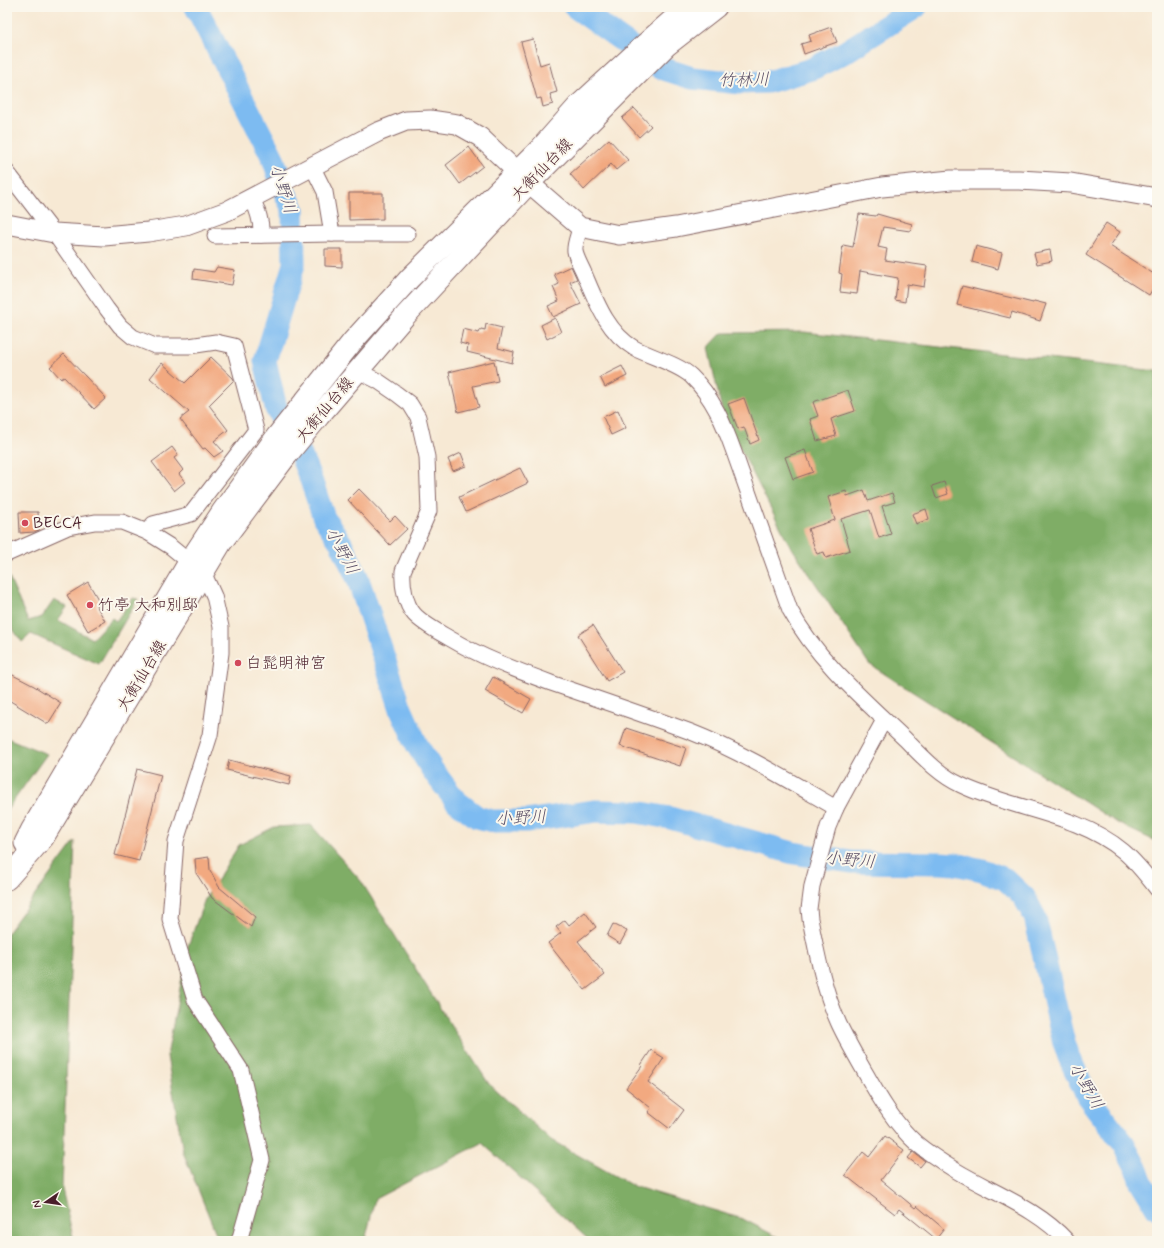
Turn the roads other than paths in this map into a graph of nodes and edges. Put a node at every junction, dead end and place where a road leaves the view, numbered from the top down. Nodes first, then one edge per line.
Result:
1 (688, 7) edge
2 (716, 7) edge
3 (659, 41) junction
4 (307, 169) junction
5 (7, 172) edge
6 (523, 177) junction
7 (257, 196) junction
8 (1157, 198) edge
9 (7, 224) edge
10 (580, 227) junction
11 (54, 233) junction
12 (327, 234) junction
13 (408, 234) dead end
14 (268, 235) junction
15 (215, 236) dead end
16 (358, 371) junction
17 (147, 532) junction
18 (7, 554) edge
19 (196, 568) junction
20 (884, 720) junction
21 (836, 808) junction
22 (9, 876) edge
23 (1157, 889) edge
24 (239, 1241) edge
25 (1067, 1241) edge

1 - 3 main road, 大衡仙台線
2 - 3 main road, 大衡仙台線
3 - 6 main road, 大衡仙台線
4 - 6 street
4 - 7 street
4 - 12 street
5 - 11 street
6 - 10 street
6 - 16 main road, 大衡仙台線
6 - 19 main road, 大衡仙台線
7 - 11 street
7 - 14 street
8 - 10 street
9 - 11 street
10 - 20 street
11 - 17 street
12 - 13 street
12 - 14 street
14 - 15 street
16 - 19 main road, 大衡仙台線
16 - 21 street
17 - 18 street
17 - 19 street
19 - 22 main road, 大衡仙台線
19 - 24 street
20 - 21 street
20 - 23 street
21 - 25 street

